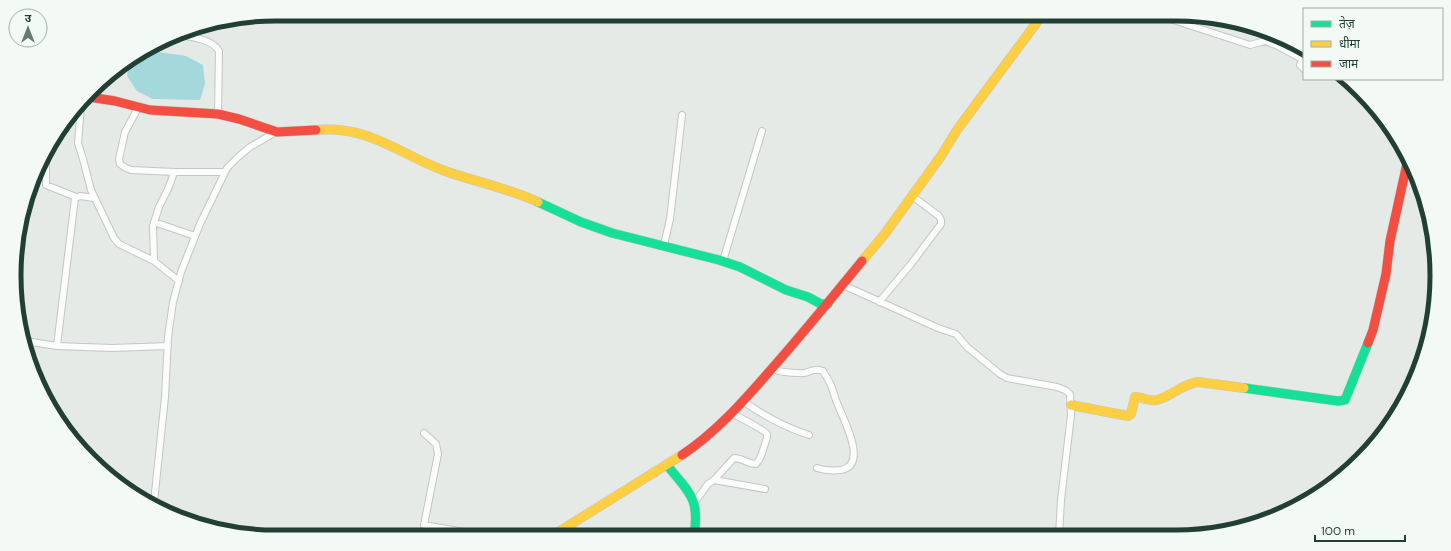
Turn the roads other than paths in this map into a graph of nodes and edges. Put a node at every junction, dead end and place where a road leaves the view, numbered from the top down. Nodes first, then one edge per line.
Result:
1 (1038, 21) edge
2 (1177, 21) edge
3 (188, 37) edge
4 (1303, 55) edge
5 (1302, 59) junction
6 (1303, 68) edge
7 (94, 98) edge
8 (138, 108) junction
9 (80, 113) edge
10 (218, 114) junction
11 (682, 115) dead end
12 (762, 131) dead end
13 (276, 132) junction
14 (46, 165) edge
15 (1406, 168) edge
16 (175, 172) junction
17 (225, 172) junction
18 (912, 196) junction
19 (76, 197) junction
20 (94, 198) junction
21 (154, 222) junction
22 (196, 236) junction
23 (664, 245) junction
24 (154, 261) junction
25 (723, 261) junction
26 (179, 281) junction
27 (843, 285) junction
28 (880, 302) junction
29 (828, 304) junction
30 (30, 342) edge
31 (57, 346) junction
32 (168, 346) junction
33 (774, 368) junction
34 (743, 401) junction
35 (1072, 405) junction
36 (731, 413) junction
37 (424, 433) dead end
38 (809, 436) dead end
39 (667, 465) junction
40 (817, 468) dead end
41 (714, 480) junction
42 (765, 489) dead end
43 (154, 499) edge
44 (695, 502) junction
45 (453, 530) edge
46 (562, 530) edge
47 (695, 530) edge
48 (1059, 530) edge

1 - 18 street
2 - 5 street
3 - 10 street
4 - 5 street
5 - 6 street
7 - 8 street
8 - 10 street
8 - 16 street
9 - 20 street
10 - 13 street
11 - 23 street
12 - 25 street
13 - 17 street
13 - 23 street
14 - 19 street
15 - 35 street
16 - 17 street
16 - 21 street
17 - 22 street
18 - 27 street
18 - 28 street
19 - 20 street
19 - 31 street
20 - 24 street
21 - 22 street
21 - 24 street
22 - 26 street
23 - 25 street
24 - 26 street
25 - 29 street
26 - 32 street
27 - 28 street
27 - 29 street
28 - 35 street
29 - 33 street
30 - 31 street
31 - 32 street
32 - 43 street
33 - 34 street
33 - 40 street
34 - 36 street
34 - 38 street
35 - 48 street
36 - 39 street
36 - 41 street
37 - 45 street
39 - 44 street
39 - 46 street
41 - 42 street
41 - 44 street
44 - 47 street

